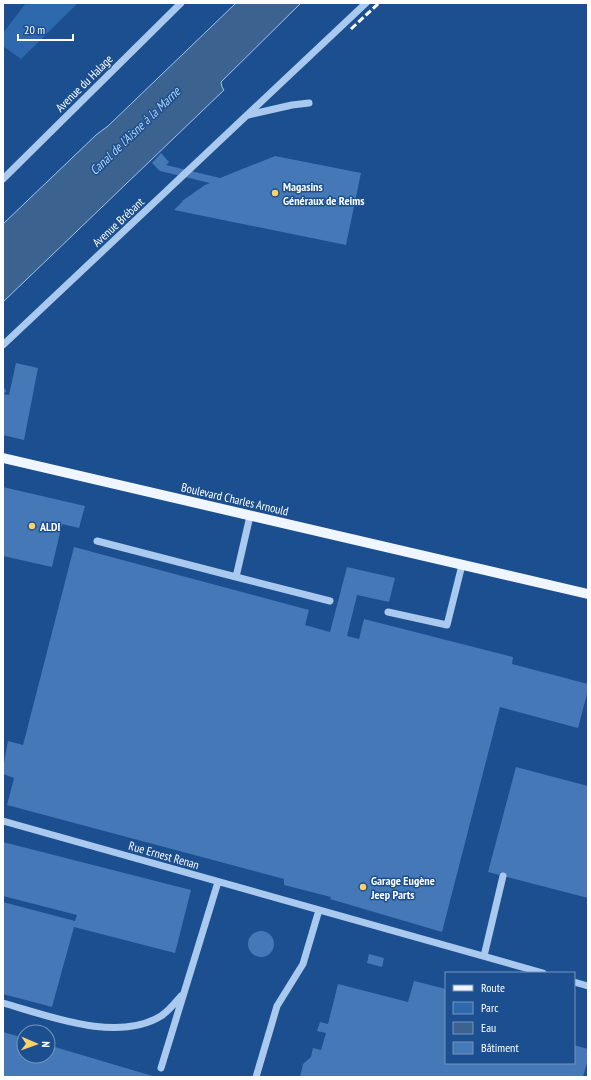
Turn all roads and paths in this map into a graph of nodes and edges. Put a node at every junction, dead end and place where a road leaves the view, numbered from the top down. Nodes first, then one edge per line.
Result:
1 (181, 3) edge
2 (366, 3) edge
3 (309, 103) dead end
4 (248, 115) junction
5 (3, 179) edge
6 (3, 345) edge
7 (3, 458) edge
8 (250, 516) junction
9 (97, 541) dead end
10 (462, 565) junction
11 (236, 577) junction
12 (588, 594) edge
13 (330, 601) dead end
14 (388, 612) dead end
15 (3, 821) edge
16 (503, 876) dead end
17 (218, 882) junction
18 (319, 910) junction
19 (484, 956) junction
20 (540, 972) edge
21 (575, 982) edge
22 (588, 986) edge
23 (183, 995) junction
24 (3, 1003) edge
25 (161, 1068) dead end
26 (256, 1077) edge

1 - 5 street, Avenue du Halage
2 - 4 street, Avenue Brébant
3 - 4 street
4 - 6 street, Avenue Brébant
7 - 8 main road, Boulevard Charles Arnould
8 - 10 main road, Boulevard Charles Arnould
8 - 11 street
9 - 11 street
10 - 12 main road, Boulevard Charles Arnould
10 - 14 street
11 - 13 street
15 - 17 street, Rue Ernest Renan
16 - 19 street
17 - 18 street, Rue Ernest Renan
17 - 23 street
18 - 19 street, Rue Ernest Renan
18 - 26 street
19 - 20 street, Rue Ernest Renan
21 - 22 street
23 - 24 street
23 - 25 street

